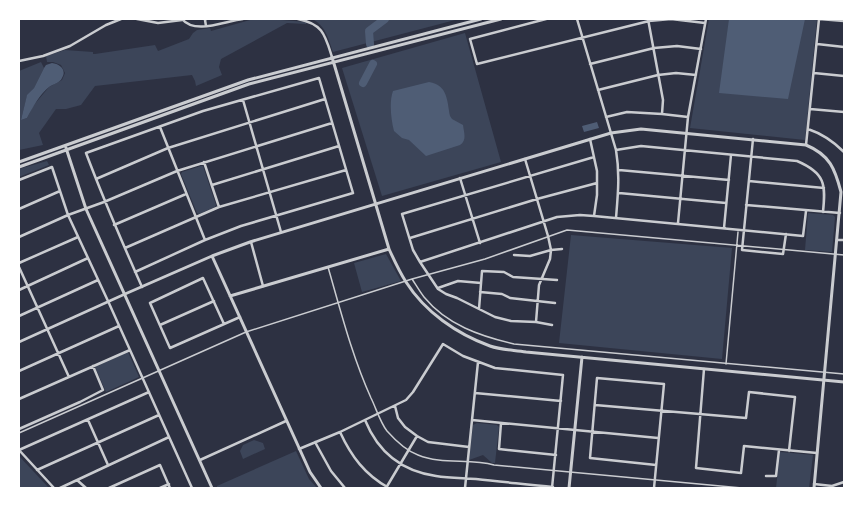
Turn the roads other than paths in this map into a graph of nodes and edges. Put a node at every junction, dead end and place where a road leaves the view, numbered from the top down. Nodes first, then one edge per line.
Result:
1 (121, 19) edge
2 (137, 19) edge
3 (206, 19) edge
4 (243, 19) edge
5 (298, 19) edge
6 (481, 19) edge
7 (501, 19) edge
8 (546, 19) edge
9 (577, 19) edge
10 (819, 19) edge
11 (182, 20) edge
12 (648, 20) edge
13 (706, 21) edge
14 (844, 21) edge
15 (206, 26) junction
16 (582, 37) junction
17 (817, 44) junction
18 (844, 47) edge
19 (654, 48) junction
20 (701, 49) junction
21 (332, 57) junction
22 (19, 61) edge
23 (333, 62) junction
24 (590, 64) junction
25 (814, 73) junction
26 (658, 75) junction
27 (696, 75) junction
28 (844, 76) edge
29 (598, 90) junction
30 (325, 99) junction
31 (243, 100) junction
32 (810, 110) junction
33 (844, 112) edge
34 (662, 114) junction
35 (606, 117) junction
36 (688, 117) junction
37 (250, 122) junction
38 (332, 123) junction
39 (160, 127) junction
40 (808, 129) junction
41 (611, 133) junction
42 (686, 133) junction
43 (590, 139) junction
44 (753, 139) junction
45 (65, 145) junction
46 (806, 145) junction
47 (256, 146) junction
48 (339, 146) junction
49 (168, 148) junction
50 (66, 150) junction
51 (616, 150) junction
52 (685, 150) junction
53 (844, 152) edge
54 (731, 155) junction
55 (594, 157) junction
56 (751, 157) junction
57 (525, 159) junction
58 (19, 162) edge
59 (204, 162) junction
60 (19, 167) edge
61 (263, 169) junction
62 (346, 170) junction
63 (619, 170) junction
64 (177, 171) junction
65 (530, 175) junction
66 (683, 176) junction
67 (96, 178) junction
68 (460, 178) junction
69 (19, 180) edge
70 (728, 180) junction
71 (749, 181) junction
72 (597, 183) junction
73 (212, 185) junction
74 (824, 188) junction
75 (60, 191) junction
76 (270, 192) junction
77 (618, 193) junction
78 (186, 194) junction
79 (465, 195) junction
80 (537, 199) junction
81 (681, 199) junction
82 (104, 202) junction
83 (376, 203) junction
84 (726, 203) junction
85 (746, 205) junction
86 (219, 207) junction
87 (19, 209) edge
88 (86, 209) junction
89 (806, 211) junction
90 (823, 212) junction
91 (840, 213) junction
92 (68, 215) junction
93 (277, 215) junction
94 (594, 216) junction
95 (196, 217) junction
96 (616, 218) junction
97 (473, 219) junction
98 (544, 221) junction
99 (678, 223) junction
100 (114, 225) junction
101 (724, 228) junction
102 (744, 230) junction
103 (281, 232) junction
104 (738, 232) dead end
105 (786, 234) junction
106 (548, 236) junction
107 (19, 237) edge
108 (78, 237) junction
109 (409, 238) junction
110 (205, 240) junction
111 (837, 240) junction
112 (844, 240) edge
113 (251, 242) junction
114 (480, 243) junction
115 (737, 245) junction
116 (742, 245) junction
117 (125, 248) junction
118 (389, 249) junction
119 (562, 249) dead end
120 (784, 249) junction
121 (551, 250) junction
122 (514, 254) dead end
123 (836, 254) junction
124 (844, 255) edge
125 (212, 256) junction
126 (88, 258) junction
127 (420, 262) junction
128 (19, 263) edge
129 (19, 267) edge
130 (328, 267) junction
131 (135, 272) junction
132 (428, 275) junction
133 (412, 279) junction
134 (542, 279) junction
135 (98, 280) junction
136 (557, 280) dead end
137 (406, 282) junction
138 (481, 283) junction
139 (28, 286) junction
140 (263, 286) junction
141 (142, 287) junction
142 (438, 289) junction
143 (19, 290) edge
144 (480, 292) junction
145 (126, 294) junction
146 (230, 296) junction
147 (108, 301) junction
148 (214, 301) junction
149 (538, 301) junction
150 (338, 302) junction
151 (554, 303) dead end
152 (38, 308) junction
153 (479, 309) junction
154 (19, 316) edge
155 (240, 317) junction
156 (536, 322) junction
157 (224, 324) junction
158 (552, 324) dead end
159 (120, 326) junction
160 (160, 326) junction
161 (47, 329) junction
162 (246, 332) junction
163 (19, 342) edge
164 (130, 350) junction
165 (58, 353) junction
166 (582, 357) junction
167 (478, 362) junction
168 (726, 364) junction
169 (93, 366) junction
170 (704, 369) junction
171 (159, 370) junction
172 (19, 371) edge
173 (825, 372) junction
174 (844, 374) edge
175 (69, 377) junction
176 (143, 378) junction
177 (825, 380) junction
178 (844, 382) edge
179 (149, 392) junction
180 (474, 394) junction
181 (19, 399) edge
182 (561, 401) junction
183 (595, 405) junction
184 (395, 406) junction
185 (661, 411) junction
186 (378, 414) junction
187 (700, 414) junction
188 (159, 415) junction
189 (88, 420) junction
190 (365, 420) junction
191 (472, 420) junction
192 (286, 421) junction
193 (501, 423) junction
194 (19, 428) edge
195 (558, 428) junction
196 (575, 430) junction
197 (340, 432) junction
198 (592, 432) junction
199 (19, 433) edge
200 (417, 436) junction
201 (169, 437) junction
202 (659, 438) junction
203 (315, 442) junction
204 (98, 443) junction
205 (469, 447) junction
206 (19, 449) edge
207 (299, 449) junction
208 (409, 450) junction
209 (779, 450) junction
210 (789, 451) junction
211 (817, 453) junction
212 (556, 455) junction
213 (200, 460) junction
214 (468, 462) junction
215 (400, 464) junction
216 (108, 465) junction
217 (656, 465) junction
218 (37, 470) junction
219 (554, 471) junction
220 (571, 472) junction
221 (766, 476) dead end
222 (466, 478) junction
223 (77, 480) junction
224 (654, 481) junction
225 (844, 482) edge
226 (169, 484) junction
227 (814, 484) junction
228 (552, 487) edge
229 (54, 488) edge
230 (60, 488) edge
231 (86, 488) edge
232 (109, 488) edge
233 (160, 488) edge
234 (170, 488) edge
235 (192, 488) edge
236 (212, 488) edge
237 (321, 488) edge
238 (345, 488) edge
239 (387, 488) edge
240 (465, 488) edge
241 (569, 488) edge
242 (654, 488) edge
243 (742, 488) edge
244 (814, 488) edge

1 - 22 street
2 - 11 street
3 - 15 street
4 - 15 street
5 - 21 street
6 - 21 street
7 - 23 street
8 - 16 street
9 - 16 street
10 - 14 street
10 - 17 street
11 - 15 street
12 - 13 street
12 - 16 street
12 - 19 street
13 - 20 street
16 - 24 street
17 - 18 street
17 - 25 street
19 - 20 street
19 - 24 street
19 - 26 street
20 - 27 street
21 - 23 street
21 - 45 street
23 - 50 street
23 - 83 street
24 - 29 street
25 - 28 street
25 - 32 street
26 - 27 street
26 - 29 street
26 - 34 street
27 - 36 street
29 - 35 street
30 - 31 street
30 - 37 street
30 - 38 street
31 - 37 street
31 - 39 street
32 - 33 street
32 - 40 street
34 - 35 street
34 - 36 street
35 - 41 street
36 - 42 street
37 - 47 street
37 - 49 street
38 - 47 street
38 - 48 street
39 - 49 street
39 - 67 street
40 - 46 street
40 - 53 street
41 - 42 street
41 - 43 street
41 - 51 street
42 - 44 street
42 - 52 street
43 - 55 street
43 - 57 street
44 - 46 street
44 - 56 street
45 - 50 street
45 - 58 street
46 - 91 street
47 - 59 street
47 - 61 street
48 - 61 street
48 - 62 street
49 - 64 street
49 - 67 street
50 - 60 street
50 - 88 street
51 - 52 street
51 - 63 street
52 - 54 street
52 - 66 street
54 - 56 street
54 - 70 street
55 - 65 street
55 - 72 street
56 - 71 street
56 - 74 street
57 - 65 street
57 - 68 street
59 - 64 street
59 - 73 street
61 - 73 street
61 - 76 street
62 - 76 street
62 - 93 street
63 - 66 street
63 - 77 street
64 - 78 street
64 - 82 street
65 - 79 street
65 - 80 street
66 - 70 street
66 - 81 street
67 - 82 street
68 - 79 street
68 - 83 street
69 - 75 street
70 - 84 street
71 - 74 street
71 - 85 street
72 - 80 street
72 - 94 street
73 - 86 street
74 - 90 street
75 - 87 street
75 - 92 street
76 - 86 street
76 - 93 street
77 - 81 street
77 - 96 street
78 - 95 street
78 - 100 street
79 - 97 street
79 - 109 street
80 - 97 street
80 - 98 street
81 - 84 street
81 - 99 street
82 - 88 street
82 - 100 street
83 - 103 street
83 - 118 street
84 - 101 street
85 - 89 street
85 - 102 street
86 - 95 street
88 - 92 street
88 - 145 street
89 - 90 street
89 - 105 street
90 - 91 street
91 - 111 street
92 - 107 street
92 - 108 street
93 - 103 street
93 - 110 street
94 - 96 street
94 - 98 street
95 - 110 street
95 - 117 street
96 - 99 street
97 - 109 street
97 - 114 street
98 - 106 street
98 - 114 street
99 - 101 street
100 - 117 street
101 - 102 street
102 - 105 street
102 - 116 street
103 - 113 street
104 - 115 street
105 - 120 street
106 - 115 street
106 - 121 street
106 - 132 street
108 - 126 street
108 - 128 street
109 - 127 street
110 - 131 street
111 - 112 street
111 - 123 street
113 - 125 street
113 - 140 street
114 - 127 street
115 - 116 street
115 - 168 street
116 - 120 street
116 - 120 street
117 - 131 street
118 - 130 street
118 - 137 street
119 - 121 street
120 - 123 street
121 - 122 street
121 - 134 street
123 - 124 street
123 - 173 street
125 - 141 street
125 - 146 street
126 - 135 street
126 - 139 street
127 - 132 street
129 - 139 street
130 - 140 street
130 - 150 street
131 - 141 street
132 - 133 street
132 - 142 street
133 - 137 street
133 - 168 street
134 - 136 street
134 - 138 street
134 - 149 street
135 - 147 street
135 - 152 street
137 - 150 street
137 - 166 street
138 - 142 street
138 - 144 street
139 - 143 street
139 - 152 street
140 - 146 street
141 - 145 street
142 - 153 street
144 - 149 street
144 - 153 street
145 - 147 street
145 - 171 street
146 - 155 street
147 - 159 street
147 - 161 street
148 - 157 street
148 - 160 street
148 - 160 street
149 - 151 street
149 - 156 street
150 - 162 street
150 - 186 street
152 - 154 street
152 - 161 street
153 - 156 street
155 - 157 street
155 - 162 street
156 - 158 street
157 - 160 street
159 - 164 street
159 - 165 street
161 - 163 street
161 - 165 street
162 - 171 street
162 - 192 street
164 - 169 street
164 - 176 street
165 - 172 street
165 - 175 street
166 - 170 street
166 - 196 street
167 - 180 street
167 - 182 street
167 - 184 street
168 - 173 street
169 - 175 street
169 - 194 street
170 - 177 street
170 - 187 street
171 - 176 street
171 - 213 street
173 - 174 street
173 - 177 street
175 - 181 street
176 - 179 street
176 - 199 street
177 - 178 street
177 - 211 street
179 - 188 street
179 - 189 street
180 - 182 street
180 - 191 street
182 - 195 street
183 - 185 street
183 - 185 street
183 - 198 street
184 - 186 street
184 - 200 street
185 - 187 street
185 - 202 street
186 - 190 street
186 - 208 street
187 - 209 street
187 - 210 street
188 - 201 street
188 - 204 street
189 - 204 street
189 - 206 street
190 - 197 street
190 - 215 street
191 - 193 street
191 - 205 street
192 - 207 street
192 - 213 street
193 - 195 street
193 - 212 street
195 - 196 street
195 - 212 street
196 - 198 street
196 - 220 street
197 - 203 street
197 - 239 street
198 - 202 street
198 - 217 street
200 - 205 street
200 - 208 street
201 - 216 street
201 - 235 street
202 - 217 street
203 - 207 street
203 - 238 street
204 - 216 street
204 - 218 street
205 - 214 street
206 - 218 street
207 - 237 street
208 - 214 street
208 - 215 street
209 - 210 street
209 - 221 street
210 - 211 street
211 - 227 street
212 - 219 street
213 - 236 street
214 - 219 street
214 - 222 street
215 - 222 street
215 - 239 street
216 - 223 street
217 - 224 street
218 - 229 street
219 - 220 street
219 - 228 street
220 - 224 street
220 - 241 street
222 - 228 street
222 - 240 street
223 - 230 street
223 - 231 street
224 - 242 street
224 - 243 street
225 - 227 street
226 - 232 street
226 - 233 street
226 - 234 street
227 - 244 street

